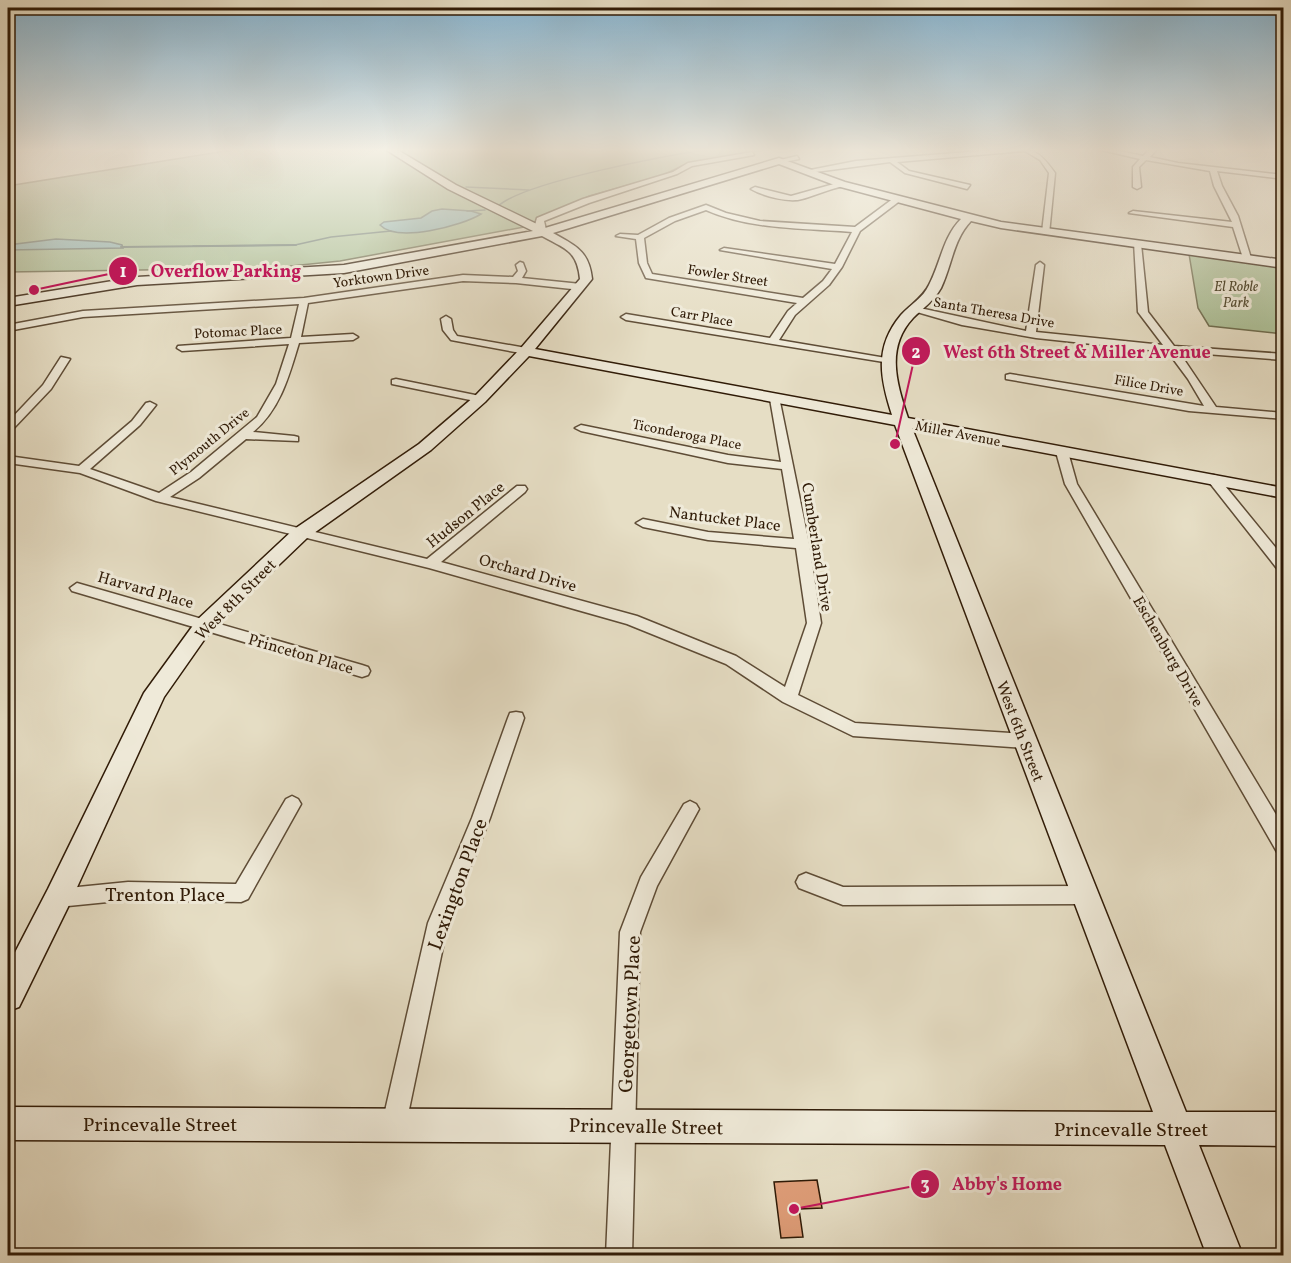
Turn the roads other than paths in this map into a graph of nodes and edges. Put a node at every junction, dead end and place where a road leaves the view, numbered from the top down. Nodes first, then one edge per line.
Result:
1 (494, 208) edge
2 (569, 208) edge
3 (624, 208) edge
4 (703, 208) edge
5 (708, 208) edge
6 (885, 208) edge
7 (928, 208) edge
8 (1048, 208) edge
9 (1230, 208) edge
10 (1133, 213) dead end
11 (968, 218) junction
12 (1237, 225) junction
13 (857, 230) junction
14 (544, 232) junction
15 (1046, 232) junction
16 (621, 236) dead end
17 (640, 237) junction
18 (1137, 244) junction
19 (724, 250) dead end
20 (1247, 258) junction
21 (1284, 262) edge
22 (520, 265) dead end
23 (1040, 265) dead end
24 (838, 267) junction
25 (516, 280) junction
26 (581, 287) junction
27 (304, 301) junction
28 (804, 301) junction
29 (8, 302) edge
30 (915, 310) junction
31 (626, 317) dead end
32 (446, 319) dead end
33 (8, 328) edge
34 (1031, 333) junction
35 (353, 337) dead end
36 (295, 341) junction
37 (773, 342) junction
38 (1169, 347) junction
39 (182, 348) dead end
40 (526, 351) junction
41 (1284, 357) edge
42 (65, 358) dead end
43 (886, 361) junction
44 (1010, 377) dead end
45 (396, 382) dead end
46 (480, 399) junction
47 (775, 399) junction
48 (150, 405) dead end
49 (1212, 410) junction
50 (1284, 416) edge
51 (902, 422) junction
52 (8, 428) edge
53 (581, 429) dead end
54 (244, 435) junction
55 (294, 439) dead end
56 (1062, 452) junction
57 (8, 460) edge
58 (787, 466) junction
59 (82, 470) junction
60 (1213, 479) junction
61 (521, 489) dead end
62 (1284, 493) edge
63 (160, 498) junction
64 (643, 523) dead end
65 (300, 534) junction
66 (802, 544) junction
67 (430, 564) junction
68 (1284, 568) edge
69 (77, 588) dead end
70 (204, 625) junction
71 (362, 671) dead end
72 (789, 698) junction
73 (516, 718) dead end
74 (1025, 741) junction
75 (292, 804) dead end
76 (690, 809) dead end
77 (1284, 846) edge
78 (806, 882) dead end
79 (1085, 895) junction
80 (58, 898) junction
81 (8, 996) edge
82 (8, 1124) edge
83 (394, 1124) junction
84 (625, 1124) junction
85 (1175, 1129) junction
86 (1284, 1129) edge
87 (619, 1256) edge
88 (1225, 1256) edge

1 - 14 street
2 - 14 street
3 - 14 street
4 - 17 street
5 - 13 street
6 - 13 street
7 - 11 street
8 - 15 street
9 - 12 street
10 - 12 street
11 - 15 street
11 - 30 street, West 6th Street
12 - 20 street
13 - 24 street
14 - 26 street
14 - 29 street
15 - 18 street
16 - 17 street
17 - 28 street, Fowler Street
18 - 20 street
18 - 38 street
19 - 24 street
20 - 21 street
22 - 25 street
23 - 34 street
24 - 28 street
25 - 26 street, Yorktown Drive
25 - 27 street, Yorktown Drive
26 - 40 street
27 - 33 street, Yorktown Drive
27 - 36 street, Plymouth Drive
28 - 37 street
30 - 34 street, Santa Theresa Drive
30 - 43 street, West 6th Street
31 - 37 street, Carr Place
32 - 40 street
34 - 38 street, Santa Theresa Drive
35 - 36 street, Potomac Place
36 - 39 street, Potomac Place
36 - 54 street, Plymouth Drive
37 - 43 street, Carr Place
38 - 41 street, Santa Theresa Drive
38 - 49 street
40 - 46 street
40 - 47 street, Miller Avenue
42 - 52 street
43 - 51 street, West 6th Street
44 - 49 street, Filice Drive
45 - 46 street
46 - 65 street, West 8th Street
47 - 51 street, Miller Avenue
47 - 58 street, Cumberland Drive
48 - 59 street
49 - 50 street, Filice Drive
51 - 56 street, Miller Avenue
51 - 74 street, West 6th Street
53 - 58 street, Ticonderoga Place
54 - 55 street
54 - 63 street, Plymouth Drive
56 - 60 street, Miller Avenue
56 - 77 street, Eschenburg Drive
57 - 59 street, Orchard Drive
58 - 66 street, Cumberland Drive
59 - 63 street, Orchard Drive
60 - 62 street, Miller Avenue
60 - 68 street
61 - 67 street, Hudson Place
63 - 65 street, Orchard Drive
64 - 66 street, Nantucket Place
65 - 67 street, Orchard Drive
65 - 70 street, West 8th Street
66 - 72 street, Cumberland Drive
67 - 72 street, Orchard Drive
69 - 70 street, Harvard Place
70 - 71 street, Princeton Place
70 - 80 street, West 8th Street
72 - 74 street, Orchard Drive
73 - 83 street, Lexington Place
74 - 79 street, West 6th Street
75 - 80 street, Trenton Place
76 - 84 street, Georgetown Place
78 - 79 street
79 - 85 street, West 6th Street
80 - 81 street, West 8th Street
82 - 83 street, Princevalle Street
83 - 84 street, Princevalle Street
84 - 85 street, Princevalle Street
84 - 87 street, Georgetown Place
85 - 86 street, Princevalle Street
85 - 88 street, West 6th Street

